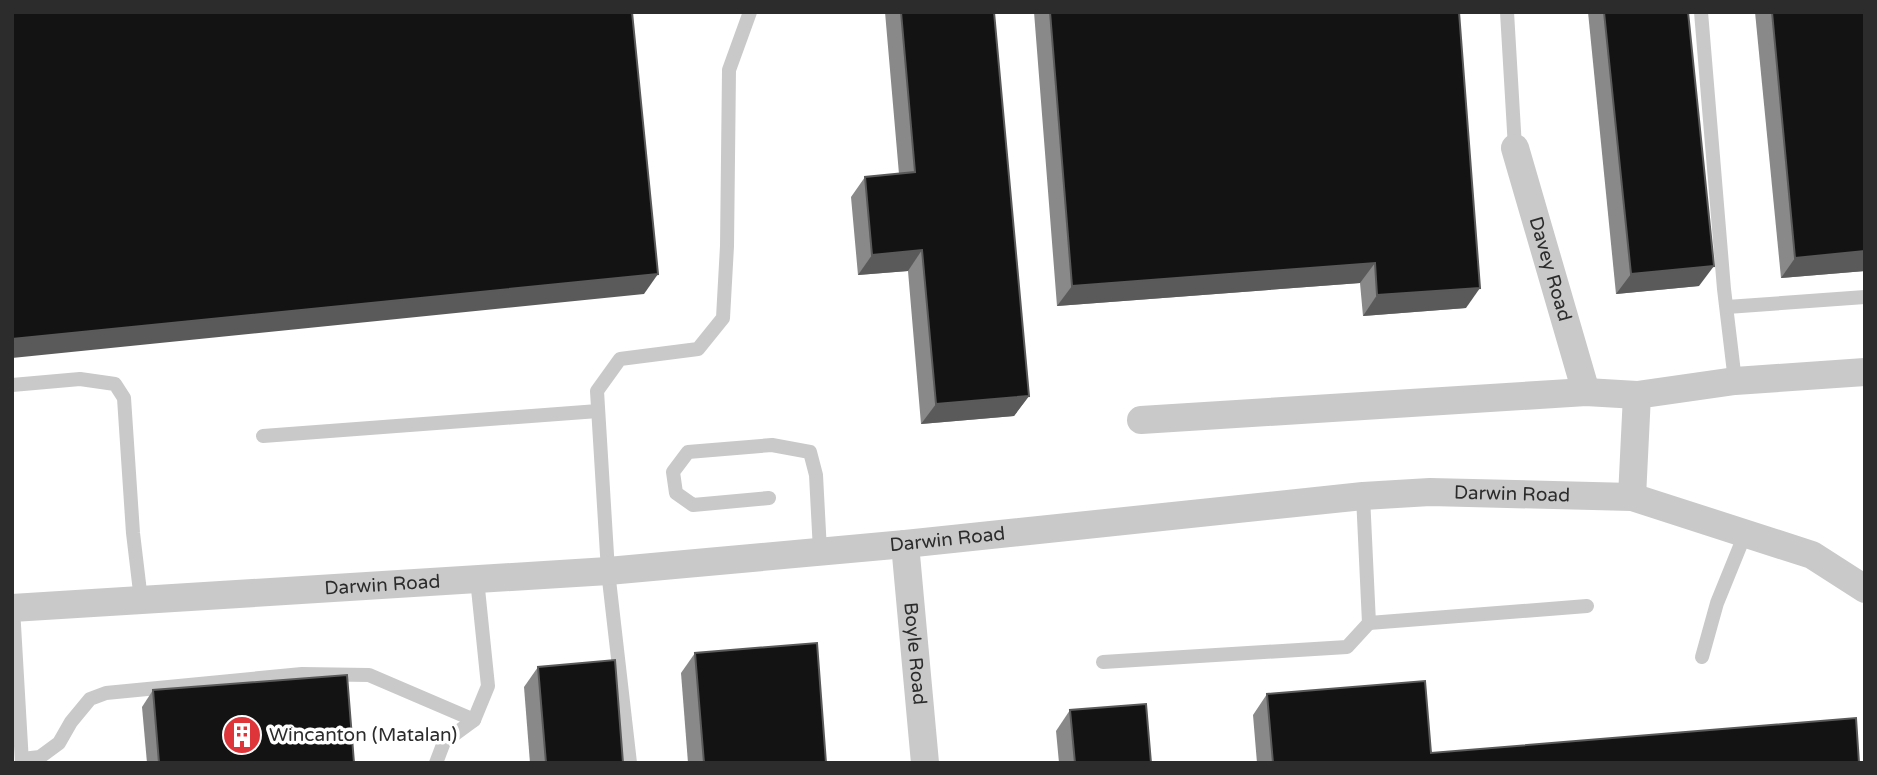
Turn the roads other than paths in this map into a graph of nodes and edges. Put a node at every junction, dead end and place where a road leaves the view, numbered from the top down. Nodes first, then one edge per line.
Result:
1 (750, 12) edge
2 (1507, 12) edge
3 (1702, 12) edge
4 (1516, 148) joint
5 (1865, 296) edge
6 (1727, 307) junction
7 (1865, 372) edge
8 (1735, 380) junction
9 (12, 385) edge
10 (1586, 392) junction
11 (1637, 396) junction
12 (598, 411) junction
13 (1141, 420) dead end
14 (263, 436) dead end
15 (1363, 496) junction
16 (1632, 497) junction
17 (769, 498) dead end
18 (1745, 534) junction
19 (905, 544) junction
20 (820, 551) junction
21 (608, 571) junction
22 (477, 579) junction
23 (1865, 589) edge
24 (141, 600) junction
25 (1587, 606) dead end
26 (13, 608) edge
27 (1369, 623) junction
28 (1702, 657) dead end
29 (1103, 662) dead end
30 (474, 720) junction
31 (22, 761) edge
32 (436, 763) edge
33 (630, 763) edge
34 (925, 763) edge

1 - 12 lane
2 - 4 lane
3 - 6 lane
4 - 10 street, Davey Road
5 - 6 lane
6 - 8 lane
7 - 8 street
8 - 11 street
9 - 24 lane
10 - 11 street
10 - 13 street
11 - 16 street
12 - 14 lane
12 - 21 lane
15 - 16 street, Darwin Road
15 - 19 street, Darwin Road
15 - 27 lane
16 - 18 street, Darwin Road
17 - 20 lane
18 - 23 street, Darwin Road
18 - 28 lane
19 - 20 street, Darwin Road
19 - 34 street, Boyle Road
20 - 21 street, Darwin Road
21 - 22 street, Darwin Road
21 - 33 lane
22 - 24 street, Darwin Road
22 - 30 lane
24 - 26 street, Darwin Road
25 - 27 lane
26 - 31 lane
27 - 29 lane
30 - 31 lane
30 - 32 lane

